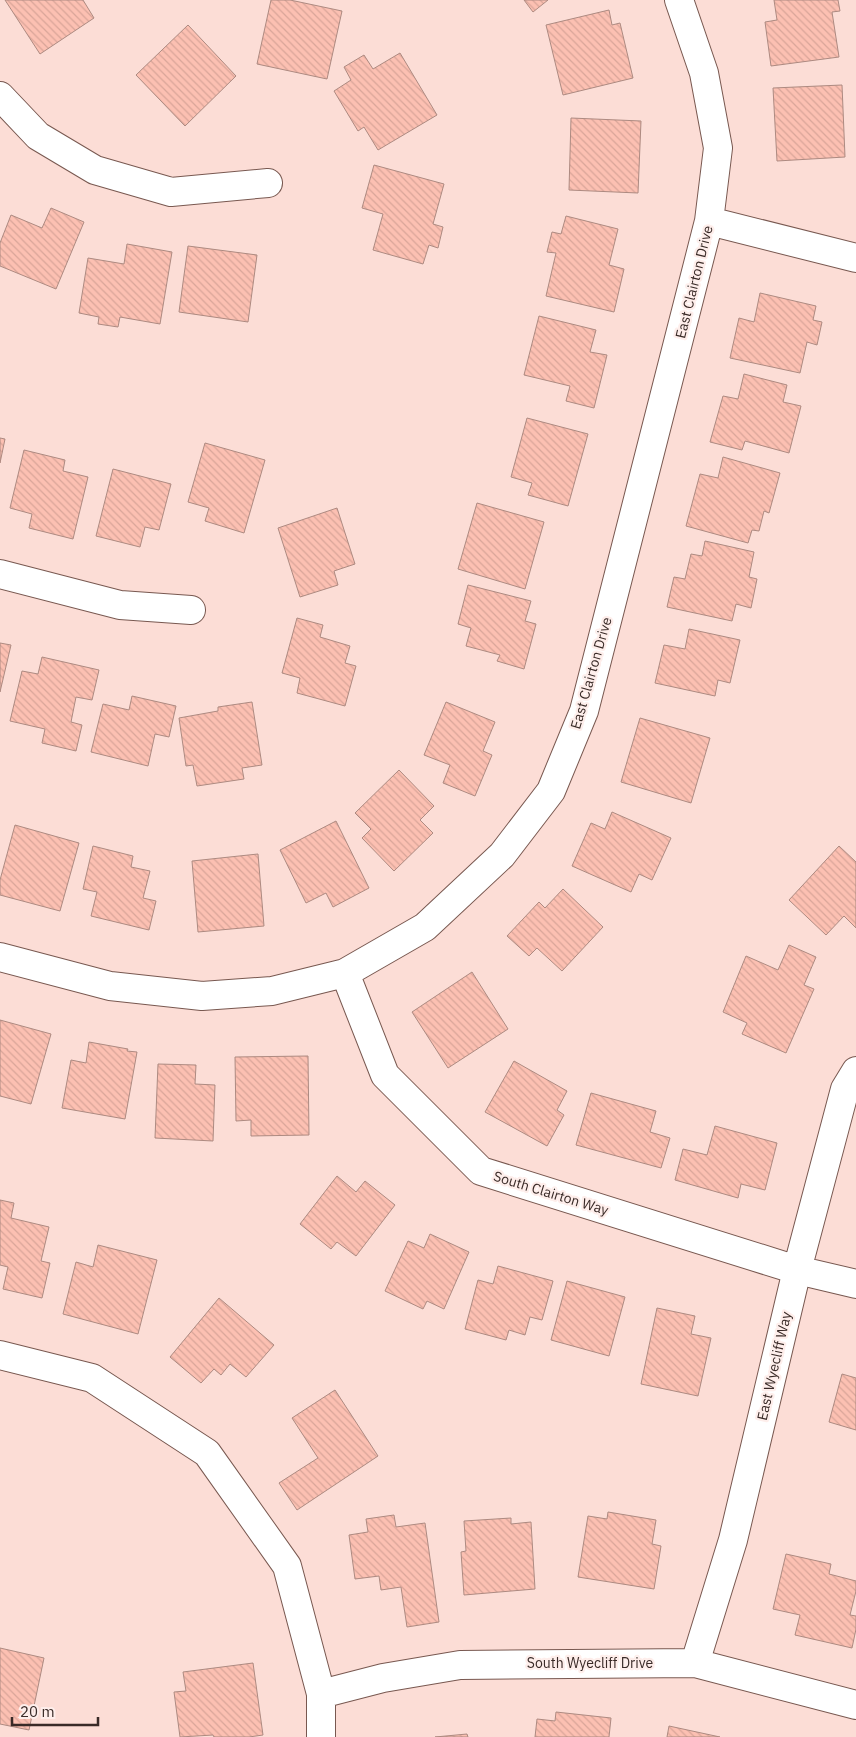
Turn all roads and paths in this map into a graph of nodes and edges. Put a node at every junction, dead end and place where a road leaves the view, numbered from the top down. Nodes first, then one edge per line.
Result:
1 (679, 0) edge
2 (0, 96) edge
3 (268, 183) dead end
4 (709, 221) junction
5 (856, 258) edge
6 (0, 574) edge
7 (191, 610) dead end
8 (0, 957) edge
9 (345, 973) junction
10 (856, 1071) edge
11 (796, 1270) junction
12 (856, 1284) edge
13 (0, 1355) edge
14 (695, 1663) junction
15 (321, 1694) junction
16 (856, 1704) edge
17 (321, 1737) edge

1 - 4 street, East Clairton Drive
2 - 3 street
4 - 5 street
4 - 9 street, East Clairton Drive
6 - 7 street
8 - 9 street, East Clairton Drive
9 - 11 street, South Clairton Way
10 - 11 street, East Wyecliff Way
11 - 12 street, South Clairton Way
11 - 14 street, East Wyecliff Way
13 - 15 street
14 - 15 street, South Wyecliff Drive
14 - 16 street, South Wyecliff Drive
15 - 17 street

